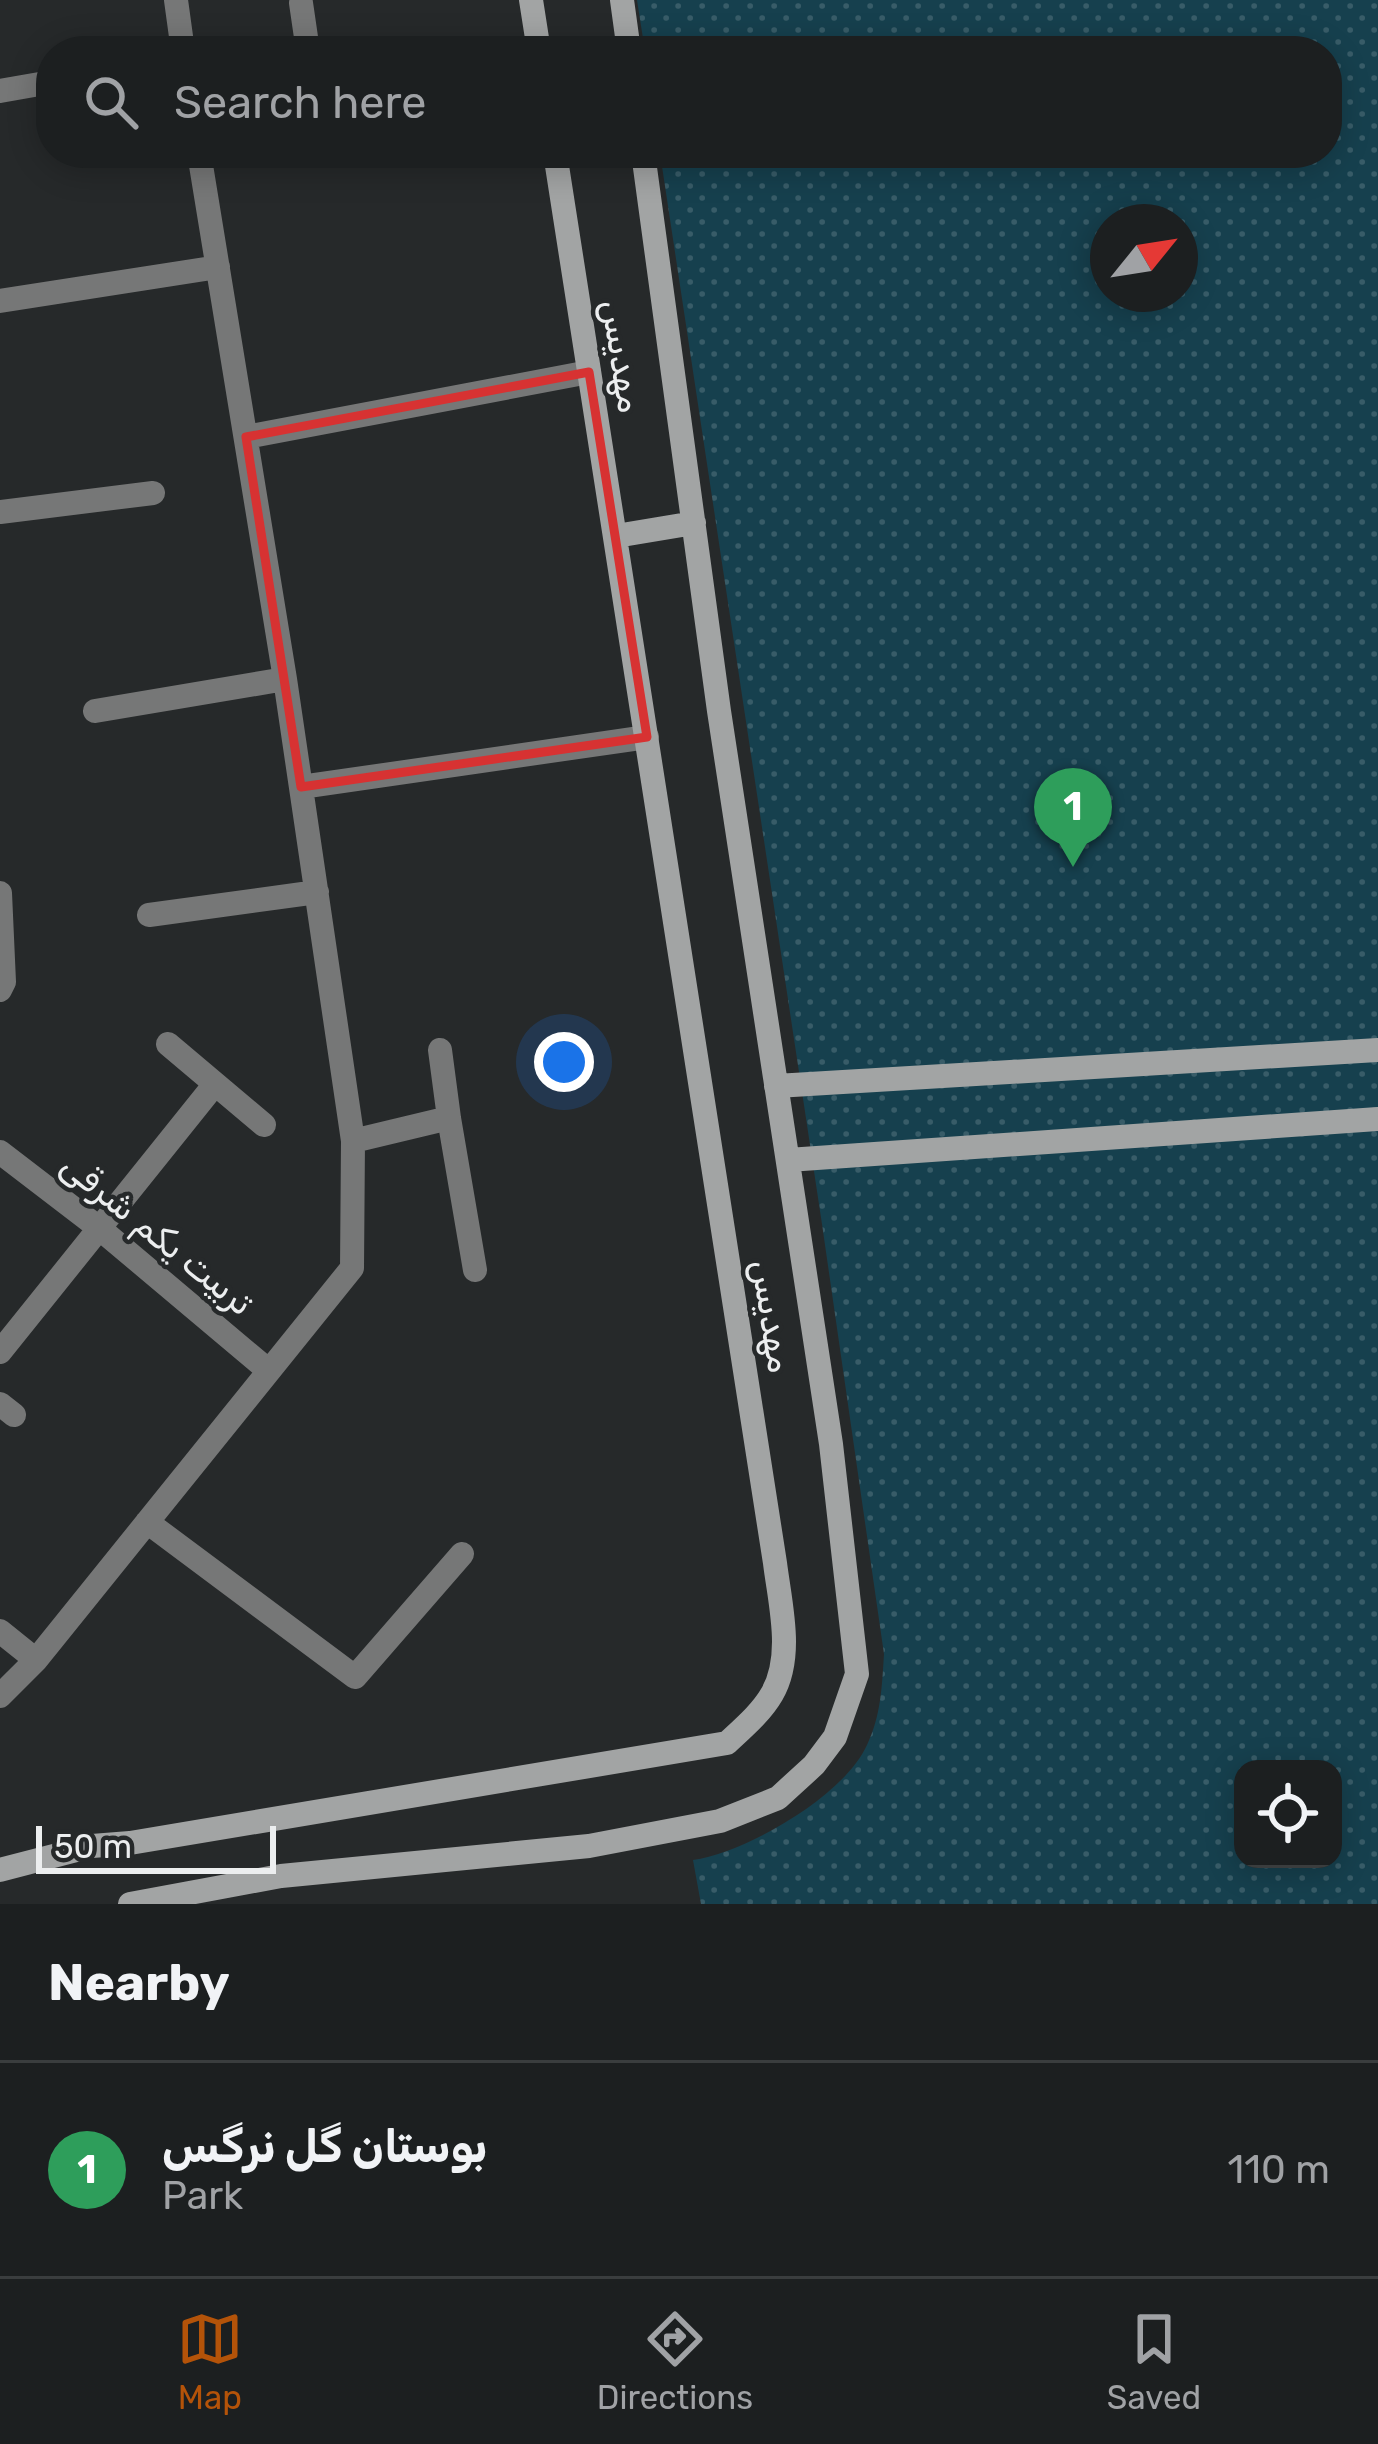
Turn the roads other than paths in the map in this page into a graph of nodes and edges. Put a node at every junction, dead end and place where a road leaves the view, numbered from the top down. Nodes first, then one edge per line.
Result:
1 (176, 0) edge
2 (531, 0) edge
3 (622, 0) edge
4 (301, 3) edge
5 (181, 36) edge
6 (306, 36) edge
7 (537, 36) edge
8 (627, 36) edge
9 (36, 85) edge
10 (0, 91) edge
11 (202, 168) edge
12 (557, 168) edge
13 (645, 168) edge
14 (218, 266) junction
15 (0, 301) edge
16 (589, 372) junction
17 (246, 437) junction
18 (153, 493) dead end
19 (0, 512) edge
20 (694, 523) junction
21 (616, 536) junction
22 (286, 680) junction
23 (95, 711) dead end
24 (647, 737) junction
25 (301, 788) junction
26 (316, 892) junction
27 (0, 893) edge
28 (148, 915) dead end
29 (0, 990) edge
30 (168, 1044) dead end
31 (440, 1049) dead end
32 (1378, 1049) edge
33 (215, 1084) junction
34 (776, 1086) junction
35 (449, 1118) junction
36 (1378, 1119) edge
37 (264, 1125) dead end
38 (353, 1141) junction
39 (0, 1152) edge
40 (788, 1160) junction
41 (99, 1228) junction
42 (475, 1270) dead end
43 (0, 1352) edge
44 (269, 1371) junction
45 (147, 1522) junction
46 (462, 1554) dead end
47 (0, 1631) edge
48 (36, 1660) junction
49 (0, 1696) edge
50 (0, 1870) edge
51 (130, 1904) edge

1 - 5 street
2 - 7 street
3 - 8 street
4 - 6 street
9 - 10 street
11 - 14 street
12 - 16 street, مهدیس
13 - 20 street, مهدیس
14 - 15 street
14 - 17 street
16 - 17 street
16 - 21 street, مهدیس
17 - 22 street
18 - 19 street
20 - 21 street
20 - 34 street, مهدیس
21 - 24 street, مهدیس
22 - 23 street
22 - 25 street
24 - 25 street
24 - 50 street, مهدیس
25 - 26 street
26 - 28 street
26 - 38 street
27 - 29 street
30 - 33 street
31 - 35 street
32 - 34 street
33 - 37 street
33 - 41 street
34 - 40 street, مهدیس
35 - 38 street
35 - 42 street
36 - 40 street
38 - 44 street
39 - 41 street, تربیت یکم شرقی
40 - 51 street, مهدیس
41 - 43 street
41 - 44 street, تربیت یکم شرقی
44 - 45 street
45 - 46 street
45 - 48 street
47 - 48 street
48 - 49 street

